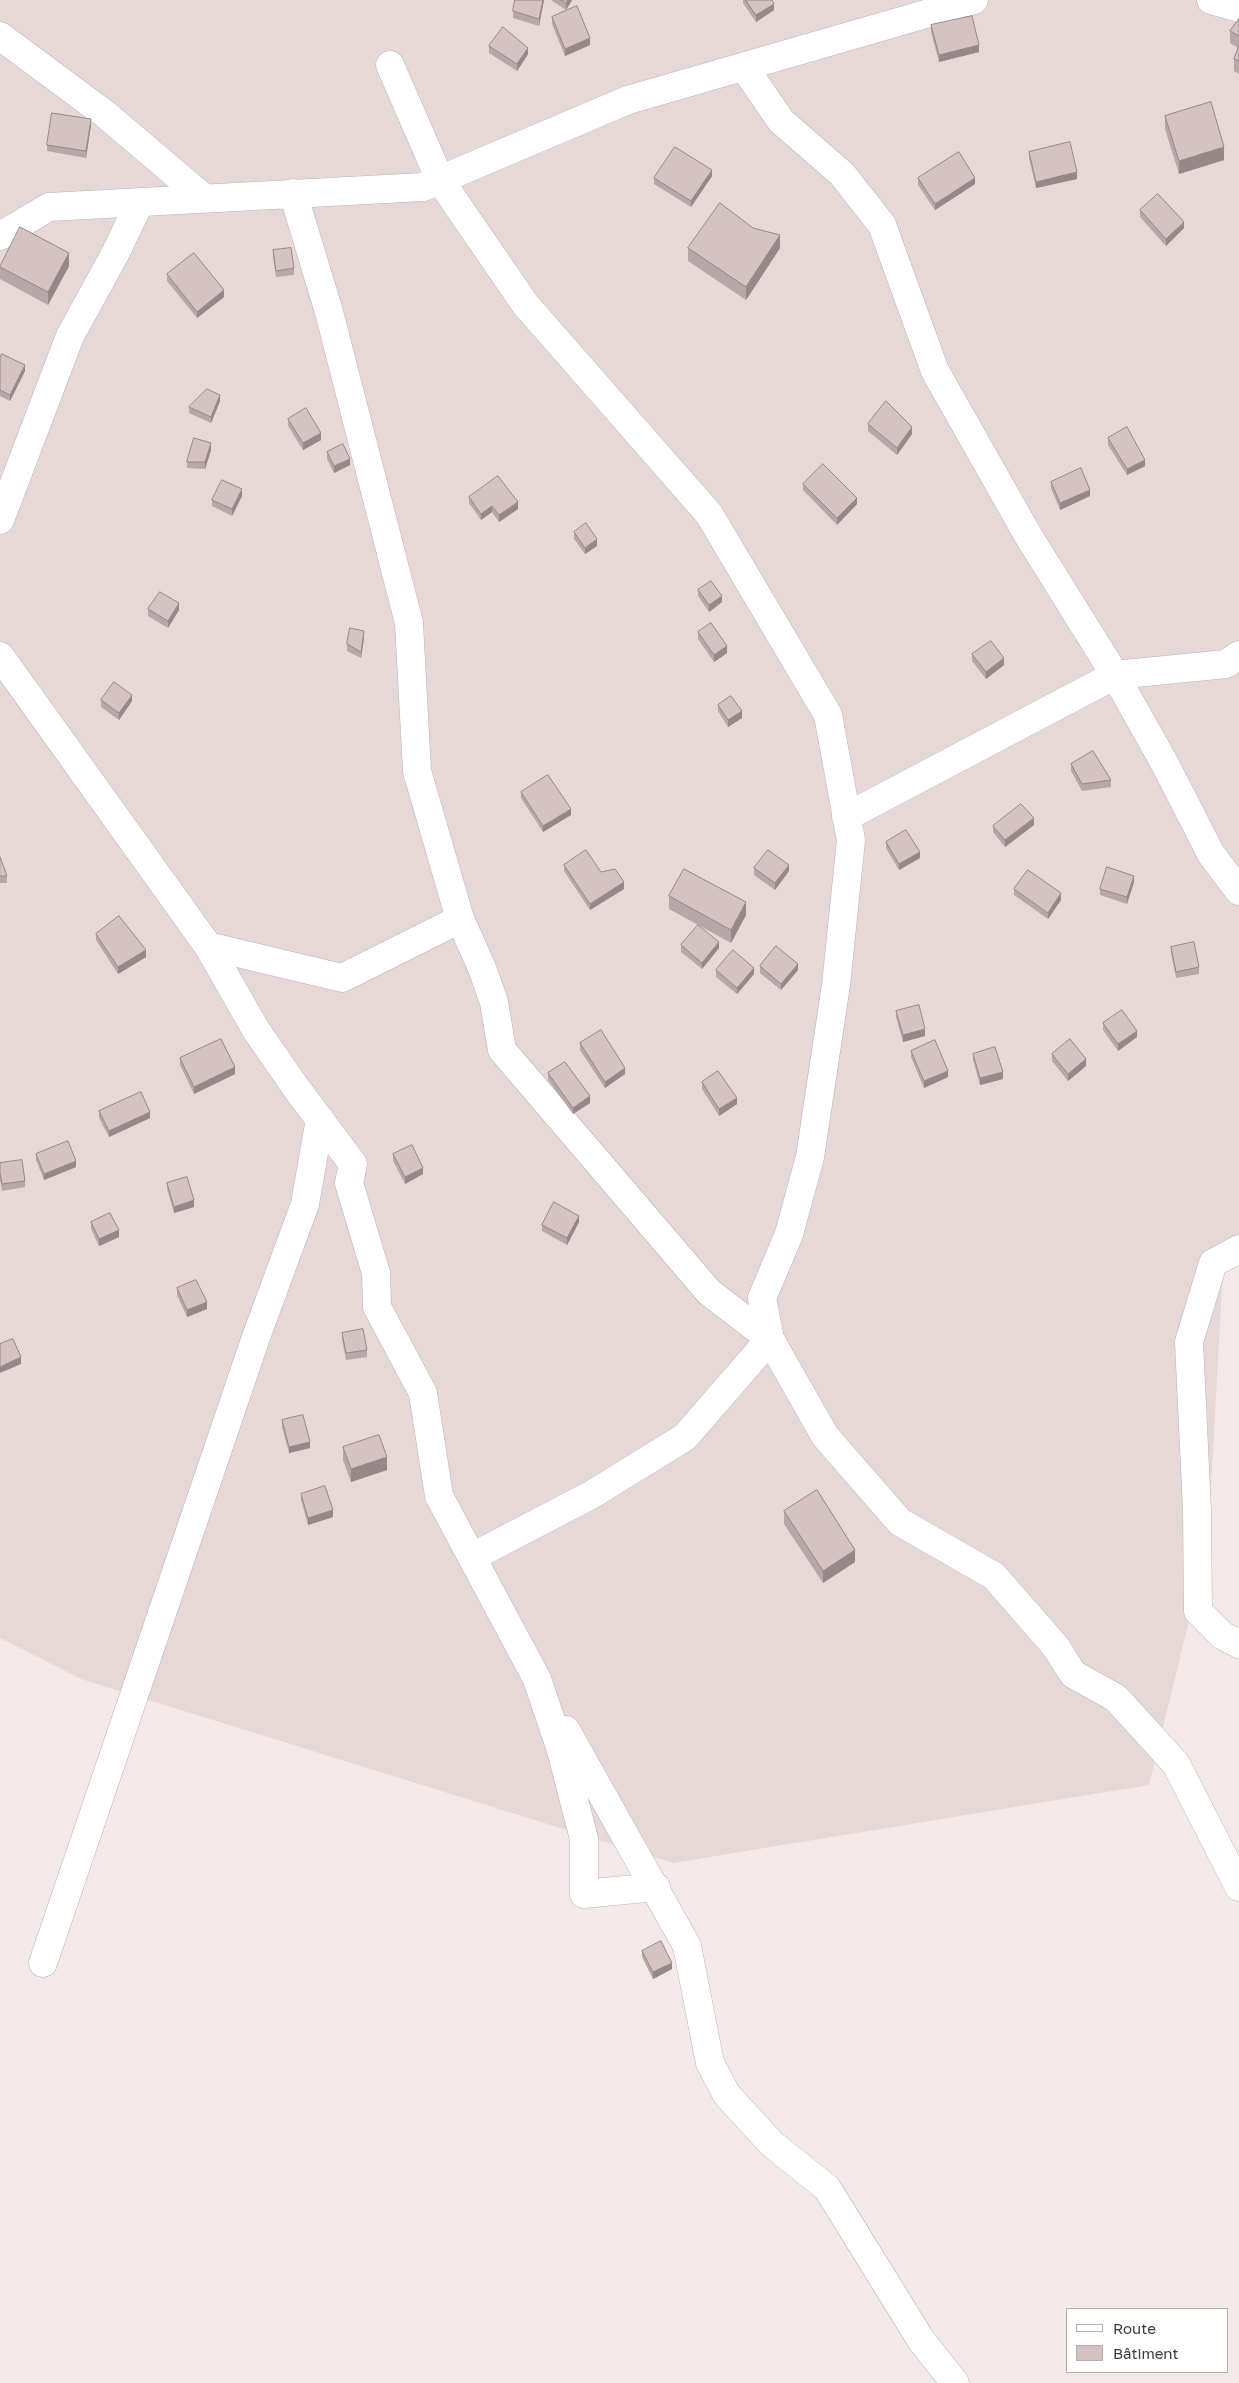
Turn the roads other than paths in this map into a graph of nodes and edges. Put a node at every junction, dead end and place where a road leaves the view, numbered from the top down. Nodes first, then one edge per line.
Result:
1 (974, 0) edge
2 (1211, 0) edge
3 (1239, 8) edge
4 (0, 36) edge
5 (390, 64) dead end
6 (744, 67) junction
7 (440, 180) junction
8 (293, 193) junction
9 (204, 198) junction
10 (140, 202) junction
11 (0, 236) edge
12 (0, 520) edge
13 (1239, 654) edge
14 (0, 656) edge
15 (1115, 676) junction
16 (846, 817) junction
17 (1239, 891) edge
18 (460, 919) junction
19 (208, 946) junction
20 (320, 1119) junction
21 (1239, 1248) edge
22 (770, 1339) junction
23 (472, 1557) junction
24 (1239, 1644) edge
25 (537, 1679) junction
26 (1239, 1886) edge
27 (656, 1887) junction
28 (43, 1963) dead end
29 (955, 2383) edge

1 - 6 street
2 - 3 street
4 - 9 street
5 - 7 street
6 - 7 street
6 - 15 street
7 - 8 street
7 - 16 street
8 - 9 street
8 - 18 street
9 - 10 street
10 - 11 street
10 - 12 street
13 - 15 street
14 - 19 street
15 - 16 street
15 - 17 street
16 - 22 street
18 - 19 street
18 - 22 street
19 - 20 street
20 - 23 street
20 - 28 street
21 - 24 street
22 - 23 street
22 - 26 street
23 - 25 street
25 - 27 street
25 - 27 street
27 - 29 street

